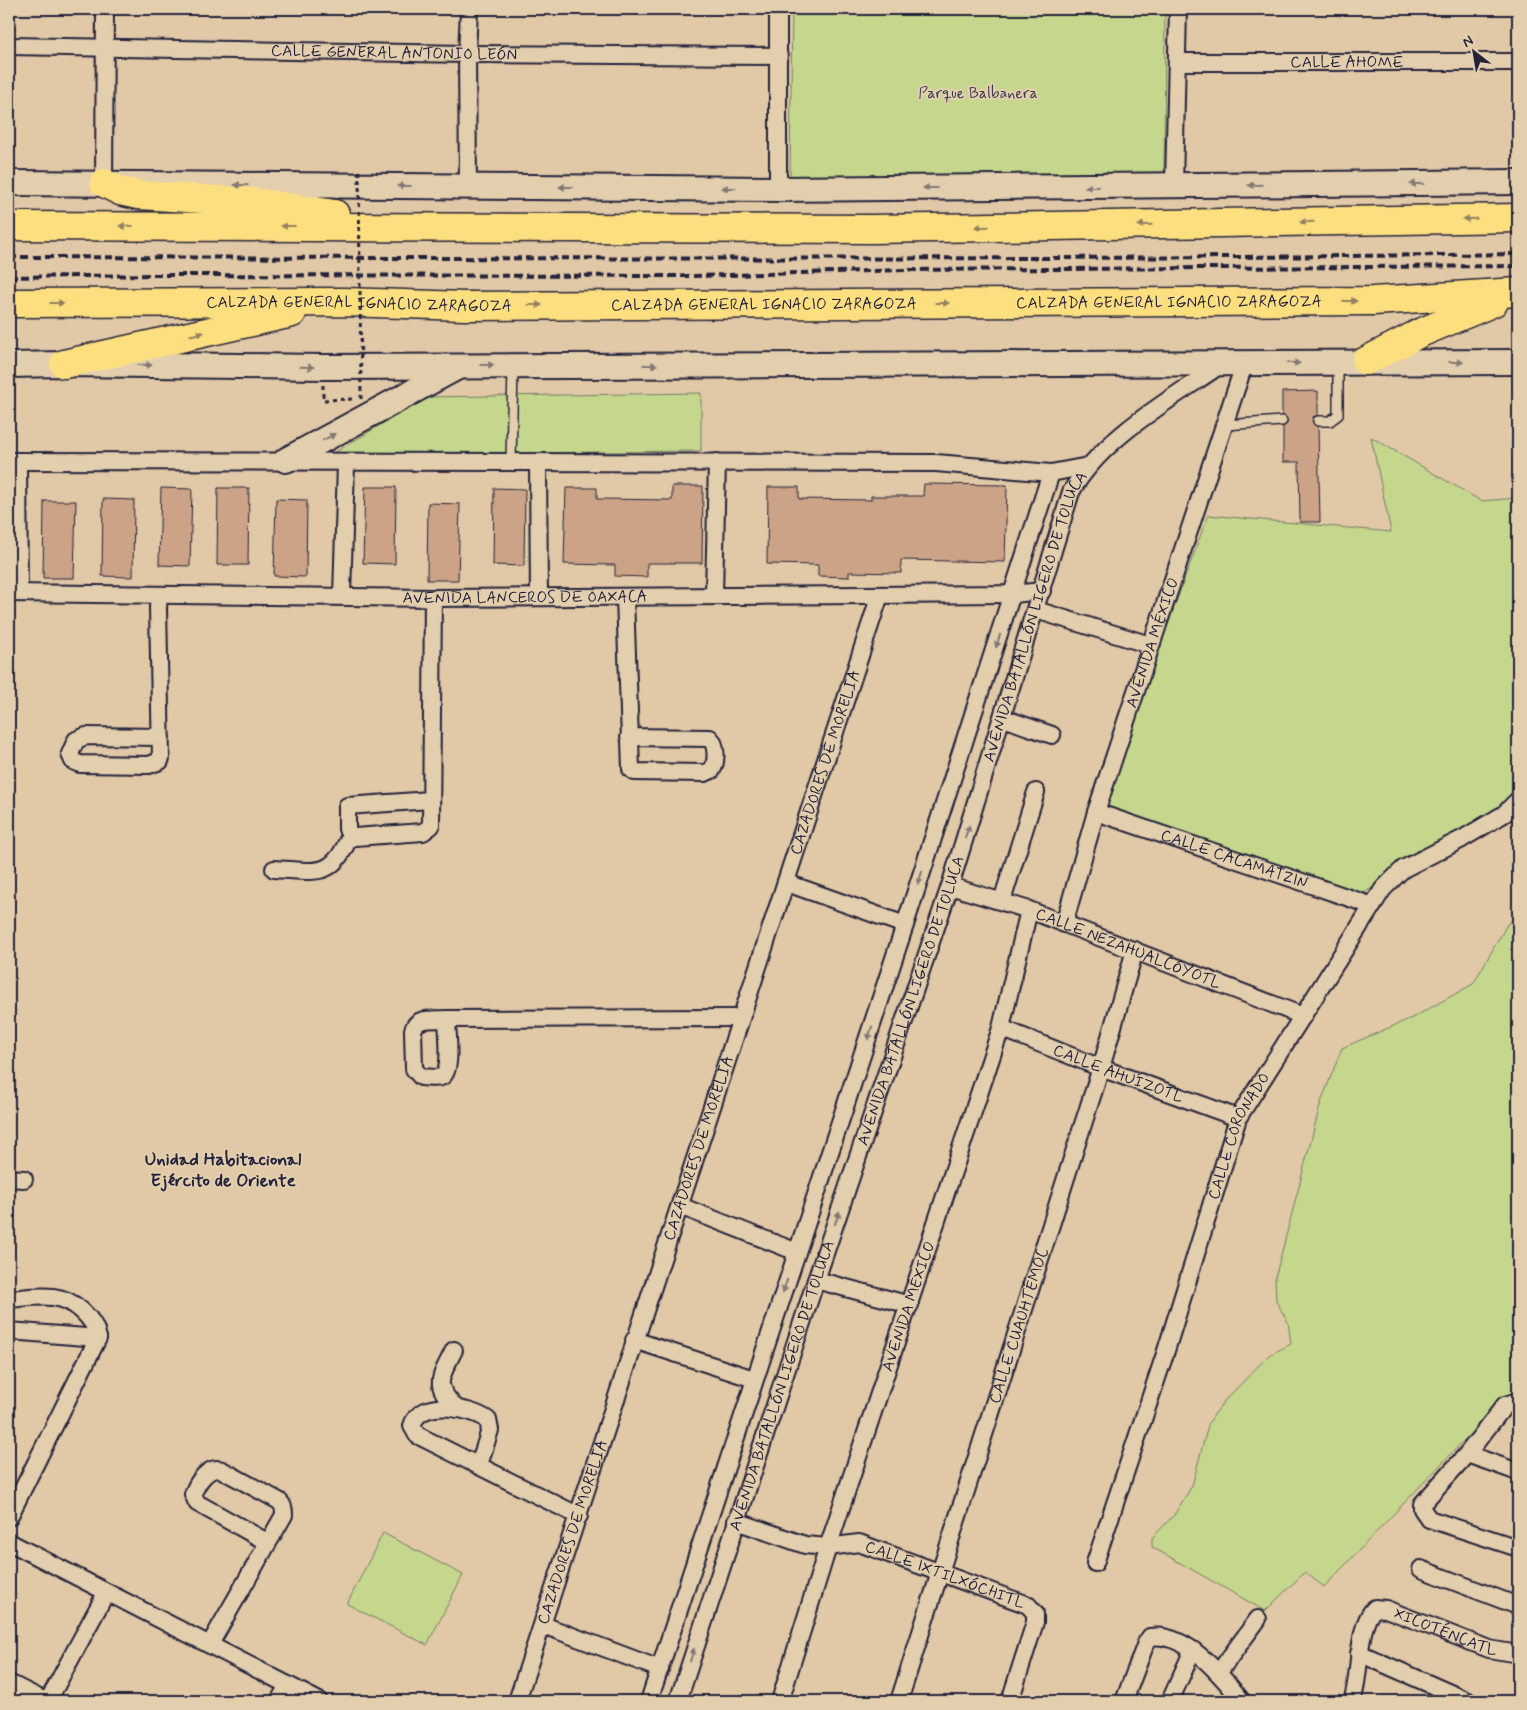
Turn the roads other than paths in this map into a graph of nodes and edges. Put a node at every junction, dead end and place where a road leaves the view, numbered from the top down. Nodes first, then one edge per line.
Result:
1 (105, 9) edge
2 (470, 9) edge
3 (778, 9) edge
4 (1178, 9) edge
5 (9, 46) edge
6 (104, 48) junction
7 (467, 54) junction
8 (779, 56) junction
9 (1177, 62) junction
10 (1518, 62) edge
11 (1518, 182) edge
12 (9, 183) edge
13 (104, 183) junction
14 (468, 186) junction
15 (1174, 186) junction
16 (778, 189) junction
17 (1518, 218) edge
18 (9, 226) edge
19 (390, 226) junction
20 (1518, 294) edge
21 (344, 302) junction
22 (9, 303) edge
23 (1235, 362) junction
24 (1366, 362) junction
25 (1518, 362) edge
26 (64, 364) junction
27 (1338, 364) junction
28 (9, 365) edge
29 (460, 366) junction
30 (513, 366) junction
31 (1318, 420) dead end
32 (1282, 421) dead end
33 (1225, 425) junction
34 (286, 460) junction
35 (14, 461) edge
36 (717, 462) junction
37 (511, 463) junction
38 (346, 464) junction
39 (538, 464) junction
40 (1088, 466) junction
41 (1051, 473) junction
42 (1042, 591) junction
43 (14, 593) edge
44 (1013, 594) junction
45 (714, 595) junction
46 (880, 595) junction
47 (159, 596) junction
48 (342, 596) junction
49 (539, 596) junction
50 (625, 596) junction
51 (432, 598) junction
52 (1036, 610) junction
53 (1150, 645) junction
54 (1003, 718) junction
55 (1052, 735) dead end
56 (161, 737) junction
57 (629, 737) junction
58 (1036, 792) dead end
59 (430, 800) junction
60 (1518, 800) edge
61 (1096, 812) junction
62 (350, 835) junction
63 (274, 869) dead end
64 (787, 883) junction
65 (950, 886) junction
66 (1002, 901) junction
67 (1373, 906) junction
68 (1029, 910) junction
69 (1064, 924) junction
70 (905, 925) junction
71 (1135, 950) junction
72 (1303, 1016) junction
73 (740, 1018) junction
74 (447, 1019) dead end
75 (1001, 1028) junction
76 (1101, 1068) junction
77 (1238, 1118) junction
78 (680, 1206) junction
79 (797, 1252) junction
80 (816, 1280) junction
81 (9, 1299) edge
82 (910, 1305) junction
83 (9, 1331) edge
84 (98, 1338) junction
85 (634, 1340) junction
86 (454, 1350) dead end
87 (754, 1379) junction
88 (1515, 1401) edge
89 (457, 1409) junction
90 (1467, 1454) junction
91 (479, 1466) junction
92 (1518, 1472) edge
93 (579, 1516) junction
94 (9, 1517) edge
95 (736, 1521) junction
96 (9, 1542) edge
97 (267, 1542) junction
98 (828, 1548) junction
99 (1518, 1548) edge
100 (1095, 1563) dead end
101 (1421, 1569) dead end
102 (940, 1572) junction
103 (106, 1593) junction
104 (1518, 1606) edge
105 (1258, 1619) dead end
106 (544, 1625) junction
107 (210, 1644) junction
108 (1193, 1650) junction
109 (1359, 1653) junction
110 (1518, 1654) edge
111 (660, 1668) junction
112 (1219, 1672) junction
113 (9, 1683) edge
114 (288, 1685) junction
115 (1355, 1700) edge
116 (47, 1701) edge
117 (279, 1701) edge
118 (319, 1701) edge
119 (517, 1701) edge
120 (649, 1701) edge
121 (678, 1701) edge
122 (780, 1701) edge
123 (900, 1701) edge
124 (1010, 1701) edge
125 (1124, 1701) edge
126 (1170, 1701) edge
127 (1242, 1701) edge
128 (1468, 1701) edge

1 - 6 street
2 - 7 street
3 - 8 street
4 - 9 street
5 - 6 street, CALLE GENERAL ANTONIO LEÓN
6 - 7 street, CALLE GENERAL ANTONIO LEÓN
6 - 13 street
7 - 8 street, CALLE GENERAL ANTONIO LEÓN
7 - 14 street
8 - 16 street
9 - 10 street, CALLE AHOME
9 - 15 street
11 -> 15 main road
12 - 13 main road
14 -> 13 main road
13 - 19 highway
16 -> 14 main road
15 -> 16 main road
17 -> 19 highway
19 -> 18 highway
21 -> 20 highway, CALZADA GENERAL IGNACIO ZARAGOZA
20 - 24 highway
22 -> 21 highway, CALZADA GENERAL IGNACIO ZARAGOZA
26 -> 21 highway
23 -> 27 main road
30 -> 23 main road
23 - 33 street, AVENIDA MÉXICO
23 - 40 street, AVENIDA BATALLÓN LIGERO DE TOLUCA
24 -> 25 main road
24 - 27 main road
26 - 28 main road
26 -> 29 main road
27 - 31 lane
29 -> 30 main road
34 -> 29 main road
30 - 37 lane
32 - 33 lane
33 - 53 street, AVENIDA MÉXICO
34 - 35 street
34 - 38 street
35 - 43 street
36 - 39 street
36 - 41 street
36 - 45 street
37 - 38 street
37 - 39 street
38 - 48 street
39 - 49 street
40 - 41 street
40 - 42 street, AVENIDA BATALLÓN LIGERO DE TOLUCA
41 - 44 street, AVENIDA BATALLÓN LIGERO DE TOLUCA
42 - 44 street, AVENIDA LANCEROS DE OAXACA
42 - 52 street, AVENIDA BATALLÓN LIGERO DE TOLUCA
43 - 47 street, AVENIDA LANCEROS DE OAXACA
44 - 46 street, AVENIDA LANCEROS DE OAXACA
44 -> 70 street, AVENIDA BATALLÓN LIGERO DE TOLUCA
45 - 46 street, AVENIDA LANCEROS DE OAXACA
45 - 50 street, AVENIDA LANCEROS DE OAXACA
46 - 64 street, CAZADORES DE MORELIA
47 - 48 street, AVENIDA LANCEROS DE OAXACA
47 - 56 street
48 - 51 street, AVENIDA LANCEROS DE OAXACA
49 - 50 street, AVENIDA LANCEROS DE OAXACA
49 - 51 street, AVENIDA LANCEROS DE OAXACA
50 - 57 street
51 - 59 street
52 - 53 street
52 - 54 street, AVENIDA BATALLÓN LIGERO DE TOLUCA
53 - 61 street, AVENIDA MÉXICO
54 - 55 street
65 -> 54 street, AVENIDA BATALLÓN LIGERO DE TOLUCA
56 - 56 street
57 - 57 street
58 - 66 street
59 - 62 street
59 - 62 street
60 - 67 street, CALLE CORONADO
61 - 67 street, CALLE CACAMATZIN
61 - 69 street, AVENIDA MÉXICO
62 - 63 street
64 - 70 street
64 - 73 street, CAZADORES DE MORELIA
65 - 66 street, CALLE NEZAHUALCÓYOTL
80 -> 65 street, AVENIDA BATALLÓN LIGERO DE TOLUCA
66 - 68 street, CALLE NEZAHUALCÓYOTL
67 - 72 street, CALLE CORONADO
68 - 69 street, CALLE NEZAHUALCÓYOTL
68 - 75 street, AVENIDA MÉXICO
69 - 71 street, CALLE NEZAHUALCÓYOTL
70 -> 79 street, AVENIDA BATALLÓN LIGERO DE TOLUCA
71 - 72 street, CALLE NEZAHUALCÓYOTL
71 - 76 street, CALLE CUAUHTÉMOC
72 - 77 street, CALLE CORONADO
73 - 74 street
73 - 78 street, CAZADORES DE MORELIA
75 - 76 street, CALLE AHUÍZOTL
75 - 82 street, AVENIDA MÉXICO
76 - 77 street, CALLE AHUÍZOTL
76 - 102 street, CALLE CUAUHTÉMOC
77 - 100 street, CALLE CORONADO
78 - 79 street
78 - 85 street, CAZADORES DE MORELIA
79 -> 87 street, AVENIDA BATALLÓN LIGERO DE TOLUCA
80 - 82 street
80 - 95 street, AVENIDA BATALLÓN LIGERO DE TOLUCA
81 - 84 street
82 - 98 street, AVENIDA MÉXICO
83 - 84 street
84 - 94 street
85 - 87 street
85 - 93 street, CAZADORES DE MORELIA
86 - 89 street
87 - 111 street, AVENIDA BATALLÓN LIGERO DE TOLUCA
88 - 90 street
89 - 91 street
89 - 91 street
90 - 92 street
90 - 99 street
91 - 93 street
93 - 106 street, CAZADORES DE MORELIA
95 - 98 street, CALLE IXTILXÓCHITL
121 -> 95 street, AVENIDA BATALLÓN LIGERO DE TOLUCA
96 - 103 street
97 - 97 street
97 - 107 street
98 - 102 street, CALLE IXTILXÓCHITL
98 - 122 street, AVENIDA MÉXICO
101 - 104 street
102 - 123 street, CALLE CUAUHTÉMOC
102 - 124 street, CALLE IXTILXÓCHITL
103 - 107 street
103 - 116 street
105 - 112 street
106 - 111 street
106 - 119 street, CAZADORES DE MORELIA
107 - 114 street
108 - 112 street
108 - 125 street
108 - 126 street
109 - 110 street, XICOTÉNCATL
109 - 115 street
109 - 128 street
111 - 120 street, AVENIDA BATALLÓN LIGERO DE TOLUCA
112 - 127 street
113 - 116 street
114 - 117 street
114 - 118 street

